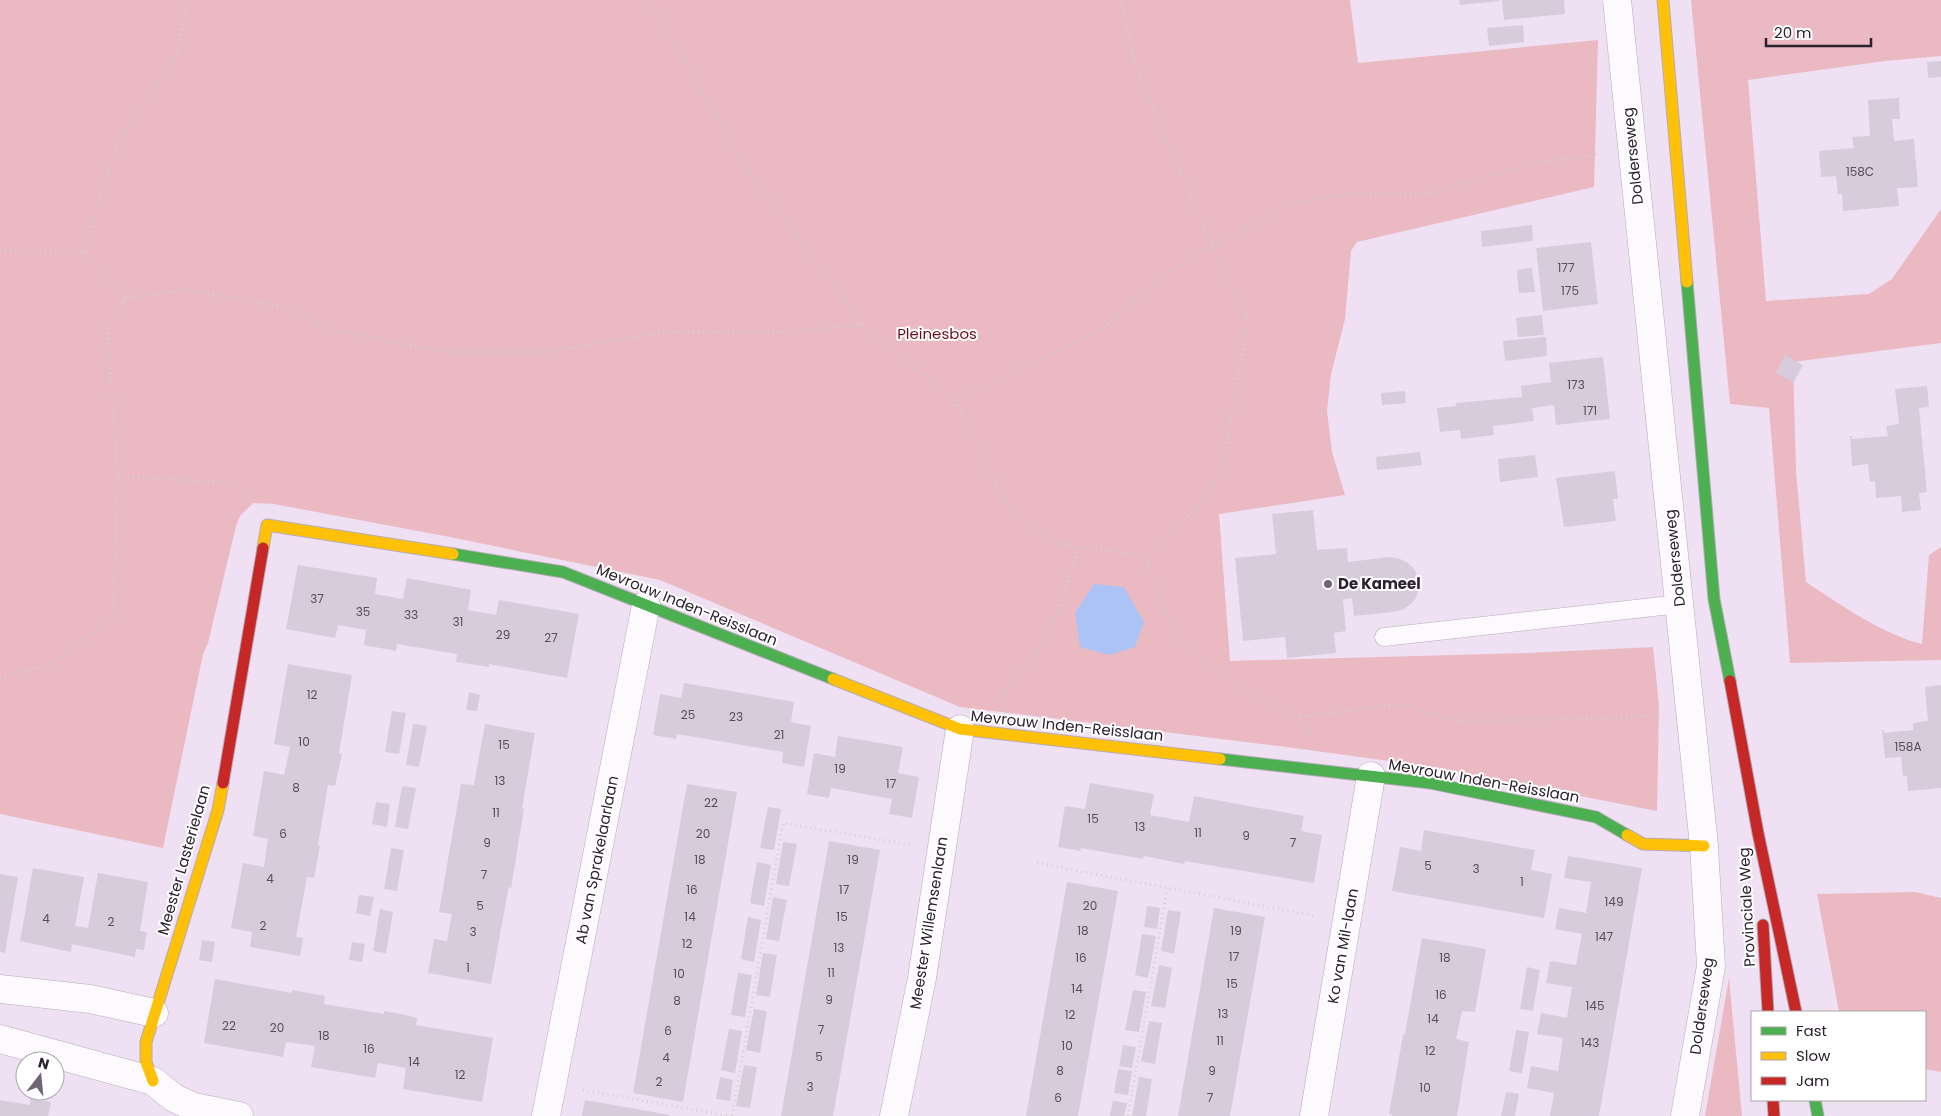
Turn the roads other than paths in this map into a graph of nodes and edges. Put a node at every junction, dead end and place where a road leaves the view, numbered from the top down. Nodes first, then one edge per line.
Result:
1 (1617, 0) edge
2 (1663, 0) edge
3 (267, 526) joint
4 (646, 604) junction
5 (1680, 604) junction
6 (1384, 637) dead end
7 (960, 729) junction
8 (1371, 776) junction
9 (1758, 833) junction
10 (1704, 846) junction
11 (0, 988) edge
12 (1768, 1011) edge
13 (1796, 1011) edge
14 (154, 1013) junction
15 (0, 1039) edge
16 (152, 1081) junction
17 (1773, 1101) edge
18 (1815, 1101) edge
19 (239, 1116) edge
20 (546, 1116) edge
21 (894, 1116) edge
22 (1314, 1116) edge
23 (1685, 1116) edge
24 (1774, 1116) edge
25 (1818, 1116) edge

1 - 5 street, Dolderseweg
2 - 9 street
3 - 4 street, Mevrouw Inden-Reisslaan
3 - 14 street, Meester Lasterielaan
4 - 7 street, Mevrouw Inden-Reisslaan
4 - 20 street, Ab van Sprakelaarlaan
5 - 6 lane
5 - 10 street, Dolderseweg
7 - 8 street, Mevrouw Inden-Reisslaan
7 - 21 street, Meester Willemsenlaan
8 - 10 street, Mevrouw Inden-Reisslaan
8 - 22 street, Ko van Mil-laan
9 - 12 street, Provinciale Weg
9 - 13 street, Provinciale Weg
10 - 23 street, Dolderseweg
11 - 14 street
14 - 16 street, Meester Lasterielaan
15 - 16 street
16 - 19 street
17 - 24 street
18 - 25 street

